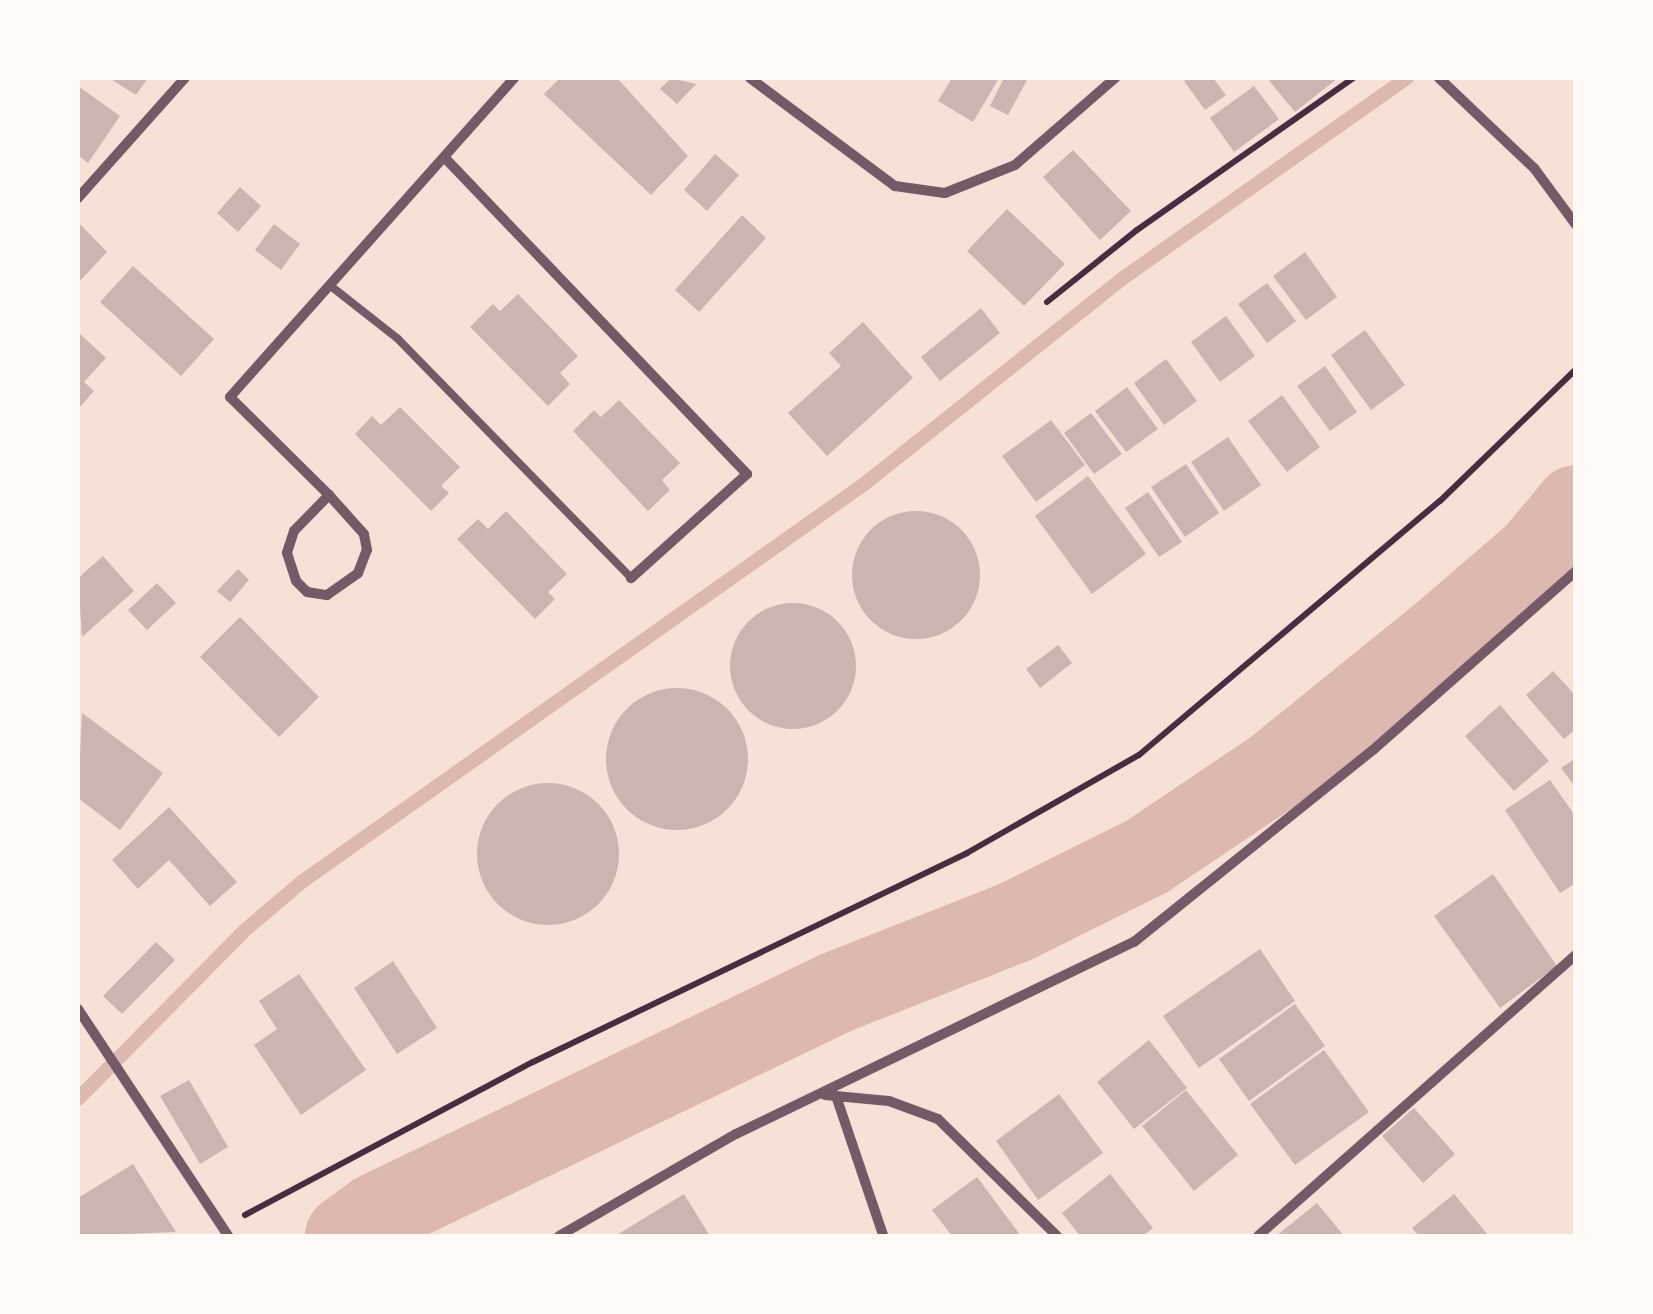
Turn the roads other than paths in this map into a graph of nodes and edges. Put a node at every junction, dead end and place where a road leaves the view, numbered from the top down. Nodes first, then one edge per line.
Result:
1 (185, 78) edge
2 (514, 78) edge
3 (750, 78) edge
4 (1114, 78) edge
5 (1439, 78) edge
6 (446, 160) junction
7 (78, 198) edge
8 (1576, 226) edge
9 (332, 287) junction
10 (329, 495) junction
11 (1576, 570) edge
12 (631, 578) joint
13 (1576, 955) edge
14 (78, 1010) edge
15 (822, 1094) junction
16 (836, 1096) junction
17 (226, 1232) edge
18 (560, 1236) edge
19 (883, 1236) edge
20 (1058, 1236) edge
21 (1258, 1236) edge

1 - 7 street
2 - 6 street
3 - 4 street
5 - 8 street
6 - 9 street
6 - 12 street
9 - 10 street
9 - 12 lane
10 - 10 street
11 - 15 street
13 - 21 street
14 - 17 street
15 - 16 street
15 - 18 street
16 - 19 street
16 - 20 street

